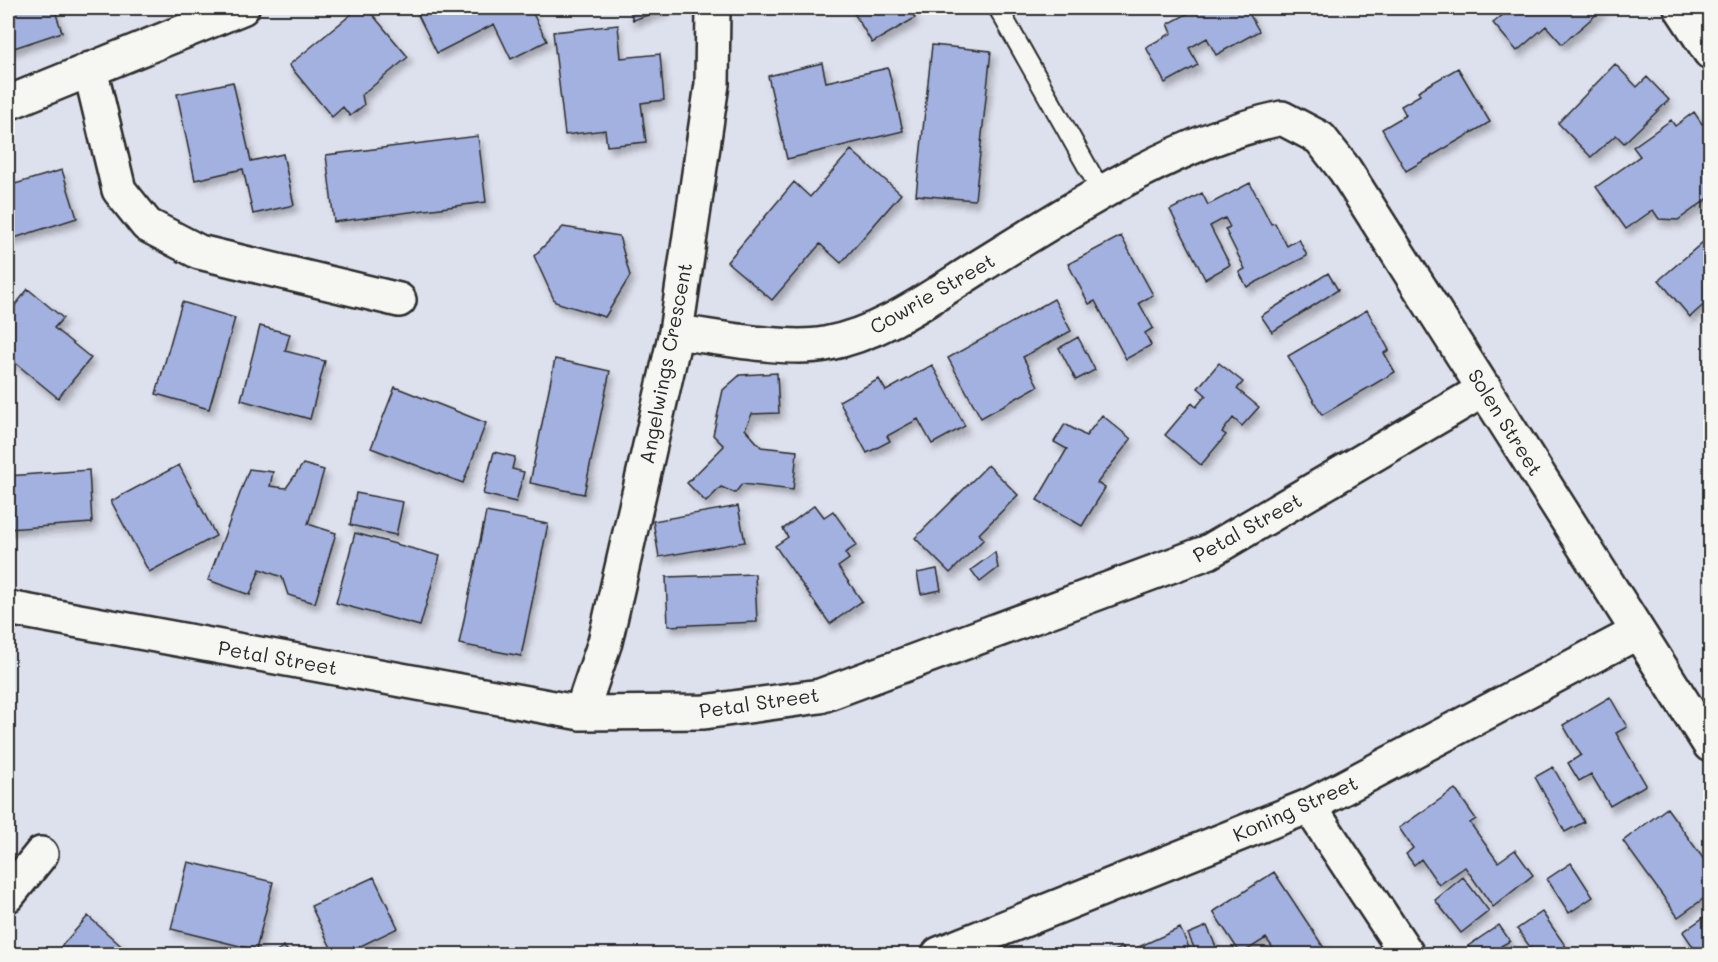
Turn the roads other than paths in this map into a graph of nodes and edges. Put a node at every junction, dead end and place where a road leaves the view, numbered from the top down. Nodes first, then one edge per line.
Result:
1 (242, 8) edge
2 (713, 8) edge
3 (998, 8) edge
4 (1681, 8) edge
5 (1709, 47) edge
6 (90, 69) junction
7 (8, 103) edge
8 (1282, 118) joint
9 (1101, 191) junction
10 (399, 300) dead end
11 (675, 332) junction
12 (1485, 389) junction
13 (8, 608) edge
14 (1638, 632) junction
15 (581, 713) junction
16 (1710, 744) edge
17 (1309, 806) junction
18 (41, 854) dead end
19 (8, 894) edge
20 (939, 954) edge
21 (1407, 954) edge

1 - 6 street
2 - 11 street, Angelwings Crescent
3 - 9 lane
4 - 5 street
6 - 7 street
6 - 10 street
8 - 9 street, Cowrie Street
8 - 12 street, Solen Street
9 - 11 street, Cowrie Street
11 - 15 street, Angelwings Crescent
12 - 14 street, Solen Street
12 - 15 street, Petal Street
13 - 15 street, Petal Street
14 - 16 street, Solen Street
14 - 17 street, Koning Street
17 - 20 street, Koning Street
17 - 21 street
18 - 19 street

